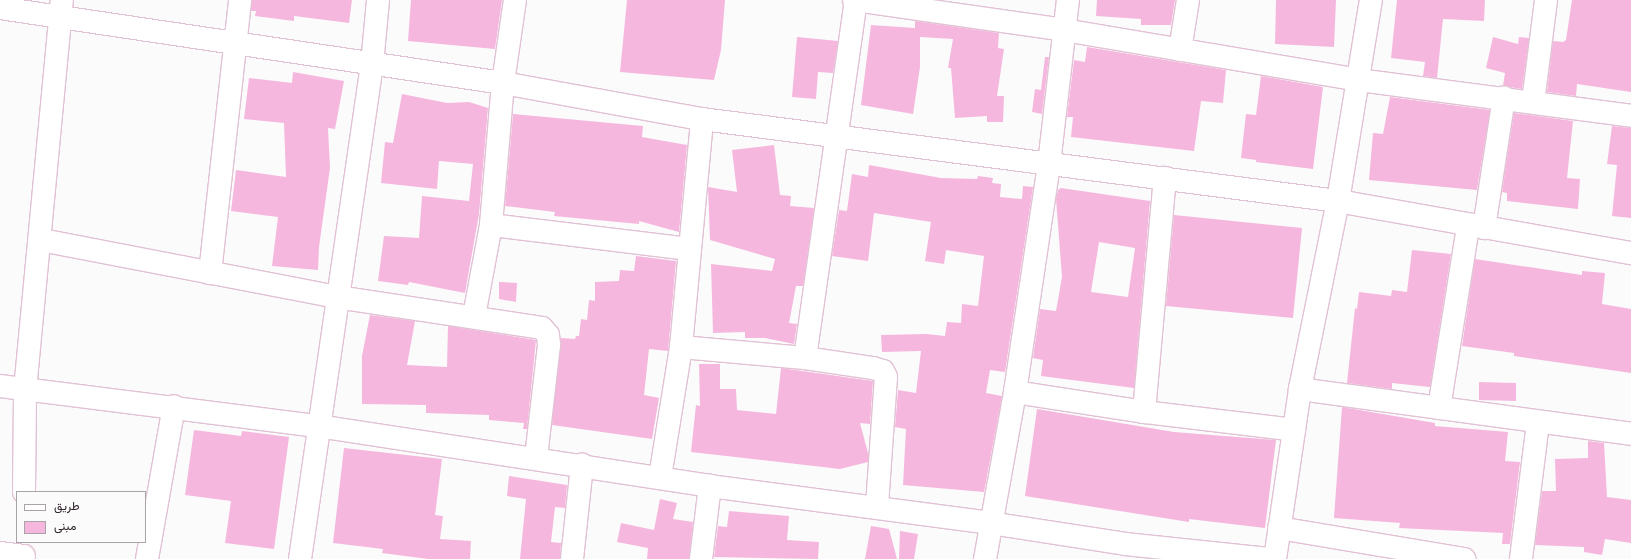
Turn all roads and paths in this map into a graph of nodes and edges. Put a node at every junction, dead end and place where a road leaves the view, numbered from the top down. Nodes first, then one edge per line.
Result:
1 (240, 0) edge
2 (378, 0) edge
3 (515, 0) edge
4 (855, 0) edge
5 (1068, 0) edge
6 (1188, 0) edge
7 (1371, 0) edge
8 (1546, 0) edge
9 (0, 8) edge
10 (61, 8) edge
11 (1064, 30) junction
12 (235, 44) junction
13 (1180, 50) junction
14 (372, 64) junction
15 (1359, 80) junction
16 (503, 83) junction
17 (1504, 98) junction
18 (1534, 102) junction
19 (1631, 116) edge
20 (702, 118) junction
21 (837, 134) junction
22 (1049, 164) junction
23 (1165, 178) junction
24 (1338, 201) junction
25 (491, 226) junction
26 (1476, 227) junction
27 (41, 240) junction
28 (689, 249) junction
29 (1631, 253) edge
30 (210, 273) junction
31 (337, 297) junction
32 (474, 316) junction
33 (681, 347) junction
34 (805, 358) junction
35 (0, 386) edge
36 (1300, 388) junction
37 (25, 390) junction
38 (1015, 392) junction
39 (174, 406) junction
40 (1439, 408) junction
41 (1144, 412) junction
42 (1538, 422) junction
43 (318, 426) junction
44 (1294, 430) junction
45 (1631, 434) edge
46 (536, 458) junction
47 (582, 464) junction
48 (660, 477) junction
49 (710, 486) junction
50 (24, 491) edge
51 (877, 507) junction
52 (990, 523) junction
53 (1280, 528) junction
54 (24, 552) edge
55 (0, 553) edge
56 (147, 559) edge
57 (300, 559) edge
58 (572, 559) edge
59 (702, 559) edge
60 (985, 559) edge
61 (1271, 559) edge
62 (1275, 559) edge
63 (1464, 559) edge
64 (1521, 559) edge

1 - 12 street
2 - 14 street
3 - 16 street
4 - 11 street
4 - 21 street
5 - 11 street
6 - 13 street
7 - 15 street
8 - 18 street
9 - 10 street
10 - 12 street
10 - 27 street
11 - 13 street
11 - 22 street
12 - 14 street
12 - 30 street
13 - 15 street
14 - 16 street
14 - 31 street
15 - 17 street
15 - 24 street
16 - 20 street
16 - 25 street
17 - 18 street
17 - 26 street
18 - 19 street
20 - 21 street
20 - 28 street
21 - 22 street
21 - 34 street
22 - 23 street
22 - 38 street
23 - 24 street
23 - 41 street
24 - 26 street
24 - 36 street
25 - 28 street
25 - 32 street
26 - 29 street
26 - 40 street
27 - 30 street
27 - 37 street
28 - 33 street
30 - 31 street
31 - 32 street
31 - 43 street
32 - 46 street
33 - 34 street
33 - 48 street
34 - 51 street
35 - 37 street
36 - 40 street
36 - 44 street
37 - 39 street
37 - 50 street
38 - 41 street
38 - 52 street
39 - 43 street
39 - 56 street
40 - 42 street
41 - 44 street
42 - 45 street
42 - 64 street
43 - 46 street
43 - 57 street
44 - 53 street
46 - 47 street
47 - 48 street
47 - 58 street
48 - 49 street
49 - 51 street
49 - 59 street
51 - 52 street
52 - 60 street
52 - 61 street
53 - 62 street
53 - 63 street
54 - 55 street

